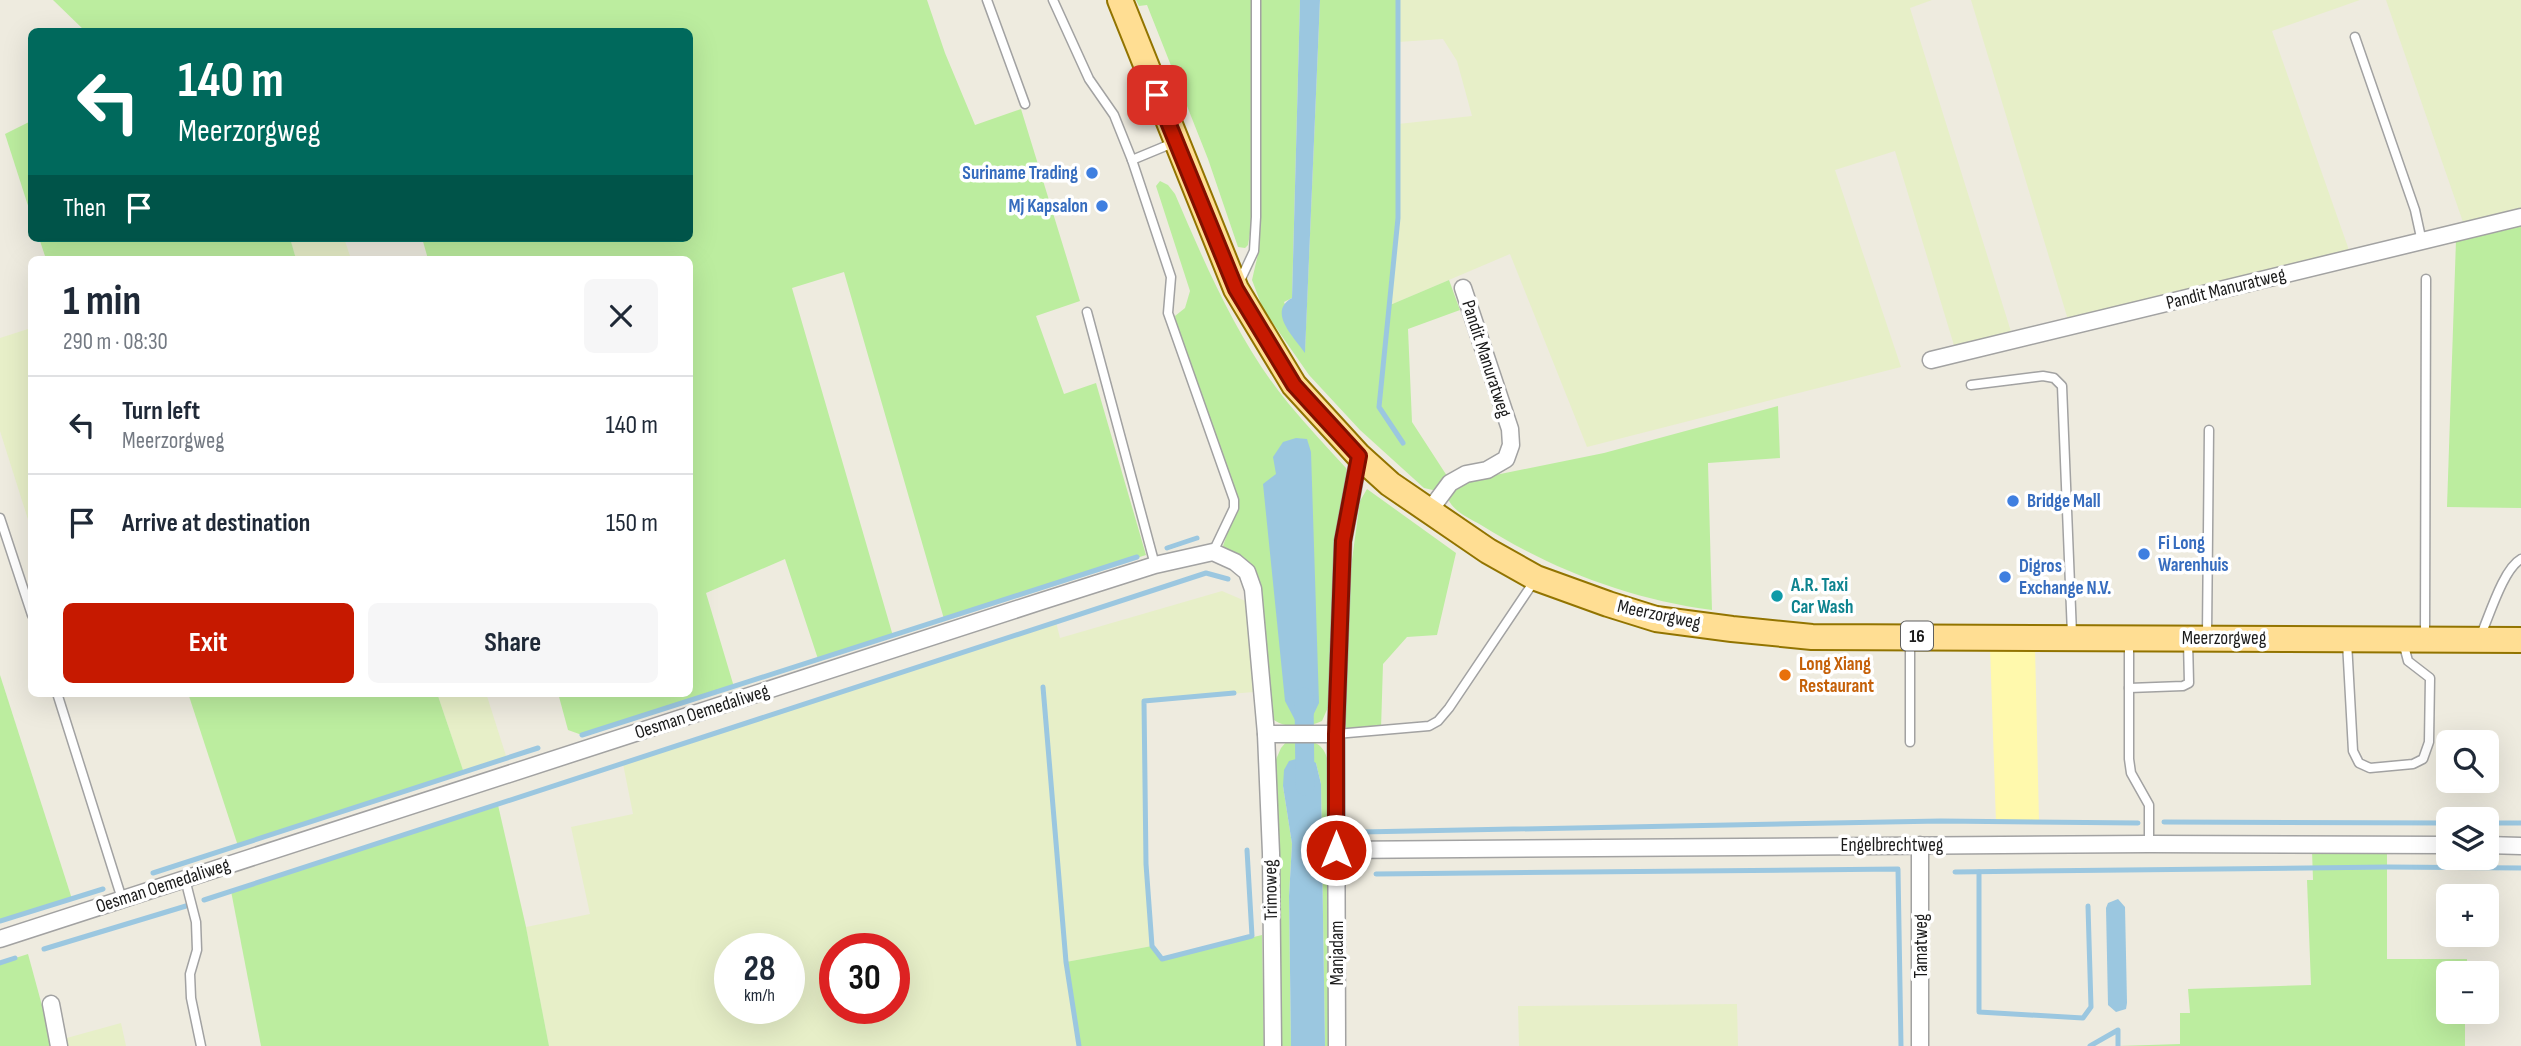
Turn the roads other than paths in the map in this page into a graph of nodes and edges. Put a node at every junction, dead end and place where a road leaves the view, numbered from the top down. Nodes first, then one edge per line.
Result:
1 (987, 0) edge
2 (1053, 0) edge
3 (1120, 0) edge
4 (1256, 0) edge
5 (2355, 37) dead end
6 (1025, 104) dead end
7 (1176, 142) junction
8 (1132, 160) junction
9 (2521, 217) edge
10 (2422, 242) junction
11 (2426, 279) dead end
12 (1463, 288) dead end
13 (1236, 289) junction
14 (1087, 312) dead end
15 (1931, 360) dead end
16 (1971, 385) dead end
17 (2209, 430) dead end
18 (1359, 456) junction
19 (1430, 510) junction
20 (0, 518) edge
21 (1213, 552) junction
22 (2521, 559) edge
23 (1156, 565) junction
24 (1536, 578) junction
25 (28, 603) edge
26 (1910, 636) junction
27 (2073, 637) junction
28 (2129, 638) junction
29 (2197, 638) junction
30 (2347, 639) junction
31 (2414, 639) junction
32 (2479, 640) junction
33 (2521, 640) edge
34 (2129, 688) junction
35 (58, 697) edge
36 (1272, 734) junction
37 (1330, 734) junction
38 (1910, 742) dead end
39 (2149, 844) junction
40 (1920, 845) junction
41 (2436, 845) edge
42 (2499, 845) edge
43 (2521, 846) edge
44 (1336, 850) junction
45 (185, 879) junction
46 (122, 899) junction
47 (0, 939) edge
48 (51, 1004) dead end
49 (60, 1046) edge
50 (201, 1046) edge
51 (1273, 1046) edge
52 (1337, 1046) edge
53 (1920, 1046) edge

1 - 6 lane
2 - 8 lane
3 - 7 main road, Meerzorgweg / 16
4 - 13 lane
5 - 10 lane
7 - 8 lane
7 - 13 main road, Meerzorgweg / 16
8 - 21 lane
9 - 10 street, Pandit Manuratweg
10 - 15 street, Pandit Manuratweg
11 - 31 lane
12 - 19 street, Pandit Manuratweg
13 - 18 main road, Meerzorgweg / 16
14 - 23 lane
16 - 27 lane
17 - 29 lane
18 - 19 main road, Meerzorgweg / 16
18 - 37 street, Manjadam
19 - 24 main road, Meerzorgweg / 16
20 - 25 lane
21 - 23 street, Oesman Oemedaliweg
21 - 36 street
22 - 32 lane
23 - 45 street, Oesman Oemedaliweg
24 - 26 main road, Meerzorgweg / 16
24 - 37 lane
26 - 27 main road, Meerzorgweg / 16
26 - 38 lane
27 - 28 main road, Meerzorgweg / 16
28 - 29 main road, Meerzorgweg / 16
28 - 34 lane
29 - 30 main road, Meerzorgweg / 16
29 - 34 lane
30 - 31 main road, Meerzorgweg / 16
30 - 31 lane
31 - 32 main road, Meerzorgweg / 16
32 - 33 main road, Meerzorgweg / 16
34 - 39 lane
35 - 46 lane
36 - 37 street
36 - 51 street, Trimoweg
37 - 44 street, Manjadam
39 - 40 street, Engelbrechtweg
39 - 41 street, Engelbrechtweg
40 - 44 street, Engelbrechtweg
40 - 53 street, Tamatweg
42 - 43 street
44 - 52 street, Manjadam
45 - 46 street, Oesman Oemedaliweg
45 - 50 lane
46 - 47 street, Oesman Oemedaliweg
48 - 49 street

